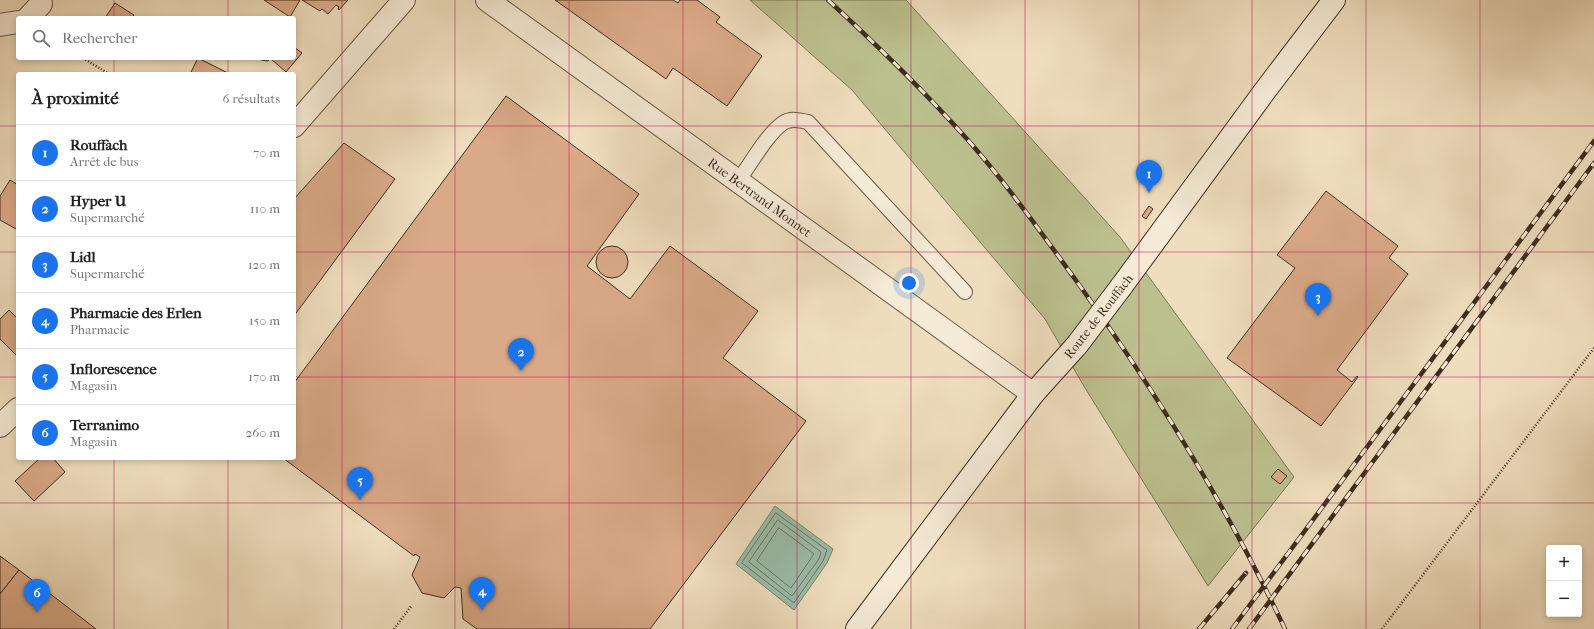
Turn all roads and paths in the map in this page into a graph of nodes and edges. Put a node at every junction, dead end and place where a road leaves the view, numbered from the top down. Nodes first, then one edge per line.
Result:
1 (404, 0) edge
2 (487, 0) edge
3 (1334, 0) edge
4 (16, 22) edge
5 (0, 25) edge
6 (86, 60) edge
7 (106, 72) edge
8 (296, 124) edge
9 (738, 181) junction
10 (965, 292) dead end
11 (1594, 348) edge
12 (1033, 394) junction
13 (16, 411) edge
14 (0, 426) edge
15 (412, 605) dead end
16 (394, 629) edge
17 (857, 629) edge
18 (1382, 629) edge

1 - 8 street
2 - 9 street, Rue Bertrand Monnet
3 - 12 street, Route de Rouffach, bridge
4 - 5 street
6 - 7 path
9 - 10 lane
9 - 12 street, Rue Bertrand Monnet
11 - 18 path
12 - 17 street, Route de Rouffach
13 - 14 street
15 - 16 path

